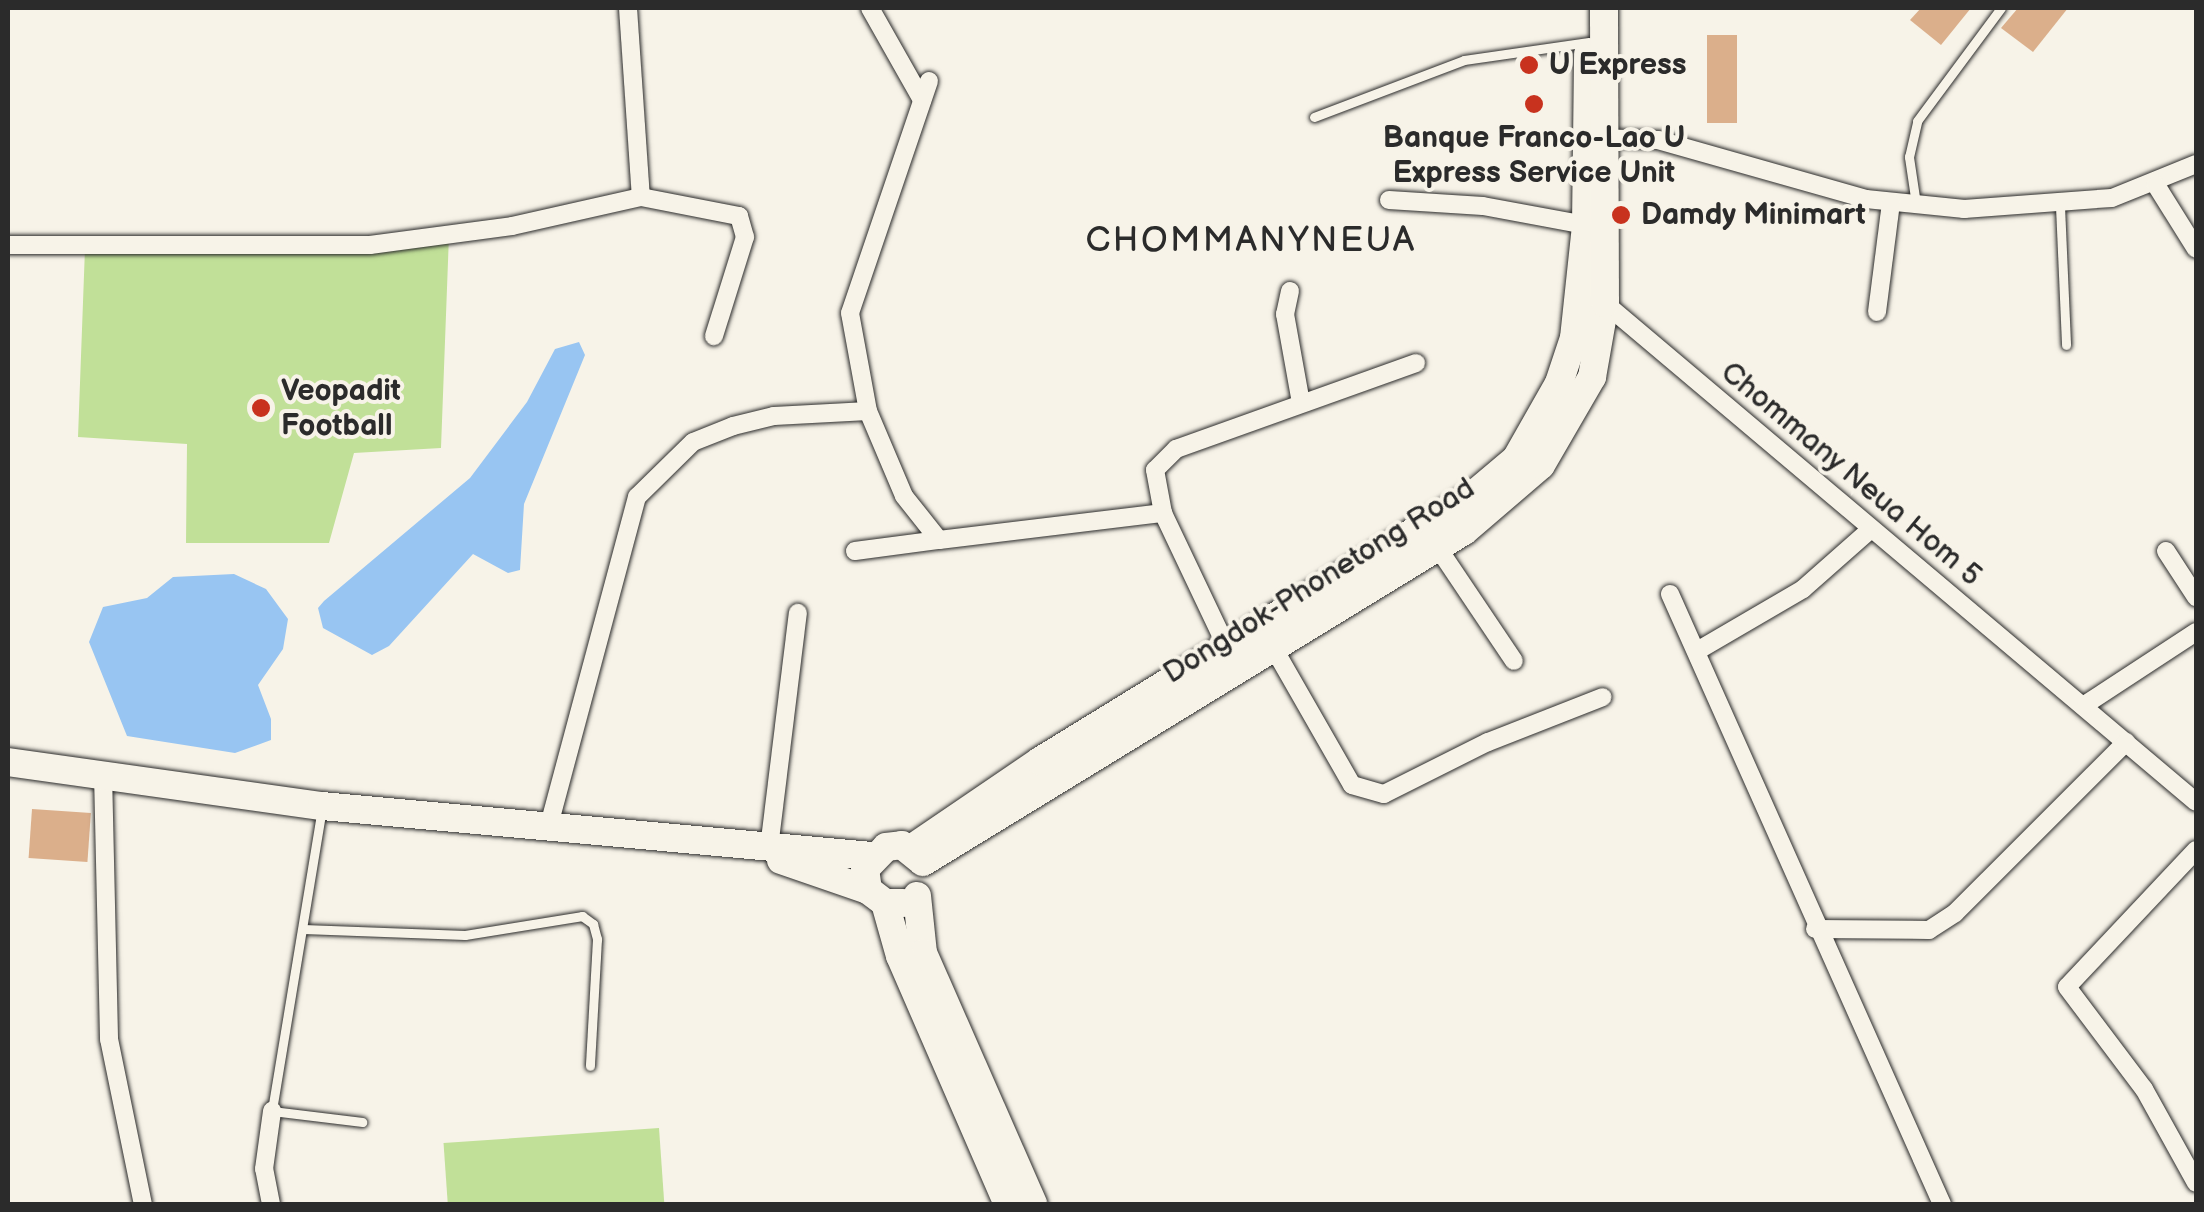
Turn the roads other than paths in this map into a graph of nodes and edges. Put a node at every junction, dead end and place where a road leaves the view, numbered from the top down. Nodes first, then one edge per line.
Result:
1 (628, 8) edge
2 (870, 8) edge
3 (1588, 8) edge
4 (1604, 8) edge
5 (2000, 8) edge
6 (1588, 42) junction
7 (929, 81) dead end
8 (922, 100) junction
9 (1314, 118) dead end
10 (1597, 138) junction
11 (2196, 164) edge
12 (2156, 185) junction
13 (641, 197) junction
14 (1389, 200) dead end
15 (1891, 203) junction
16 (1916, 204) junction
17 (2060, 206) junction
18 (1586, 225) junction
19 (8, 245) edge
20 (2196, 250) edge
21 (1580, 286) junction
22 (1290, 291) dead end
23 (1604, 303) junction
24 (1877, 312) dead end
25 (714, 336) dead end
26 (2066, 345) dead end
27 (1416, 363) dead end
28 (1300, 403) junction
29 (868, 411) junction
30 (1163, 514) junction
31 (1870, 528) junction
32 (939, 540) junction
33 (1438, 548) junction
34 (855, 551) dead end
35 (2166, 551) dead end
36 (1670, 594) dead end
37 (2196, 597) edge
38 (798, 613) dead end
39 (2196, 632) edge
40 (1268, 638) junction
41 (1228, 648) junction
42 (1696, 651) junction
43 (1514, 661) dead end
44 (1603, 697) dead end
45 (2086, 704) junction
46 (2126, 742) junction
47 (8, 762) edge
48 (103, 773) junction
49 (2194, 796) edge
50 (322, 806) junction
51 (548, 829) junction
52 (758, 848) junction
53 (2196, 850) edge
54 (872, 856) junction
55 (917, 856) junction
56 (876, 896) junction
57 (916, 896) junction
58 (303, 929) junction
59 (1815, 929) junction
60 (590, 1066) dead end
61 (272, 1110) junction
62 (362, 1122) dead end
63 (2196, 1183) edge
64 (143, 1204) edge
65 (271, 1204) edge
66 (1008, 1204) edge
67 (1033, 1204) edge
68 (1942, 1204) edge

1 - 13 street
2 - 8 street
3 - 6 main road, Dongdok-Phonetong Road
4 - 10 main road, Dongdok-Phonetong Road
5 - 16 lane
6 - 9 lane
6 - 10 main road, Dongdok-Phonetong Road
7 - 8 street
8 - 29 street
10 - 15 street
10 - 18 main road, Dongdok-Phonetong Road
10 - 23 main road, Dongdok-Phonetong Road
11 - 12 street
12 - 17 street
12 - 20 street
13 - 19 street
13 - 25 street
14 - 18 street
15 - 16 street
15 - 24 street
16 - 17 street
17 - 26 lane
18 - 21 main road, Dongdok-Phonetong Road
21 - 23 street, Chommany Neua Hom 5
21 - 40 main road, Dongdok-Phonetong Road
22 - 28 street
23 - 31 street, Chommany Neua Hom 5
23 - 33 main road, Dongdok-Phonetong Road
27 - 28 street
28 - 30 street
29 - 32 street
29 - 51 street
30 - 32 street
30 - 41 street
31 - 42 street
31 - 45 street, Chommany Neua Hom 5
32 - 34 street
33 - 40 main road, Dongdok-Phonetong Road
33 - 43 street
35 - 37 street
36 - 42 street
38 - 52 street
39 - 45 street
40 - 41 main road, Dongdok-Phonetong Road
40 - 44 street
40 - 55 main road, Dongdok-Phonetong Road
41 - 55 main road, Dongdok-Phonetong Road
42 - 59 street
45 - 46 street, Chommany Neua Hom 5
46 - 49 street, Chommany Neua Hom 5
46 - 59 street
47 - 48 main road
48 - 50 main road
48 - 64 street
50 - 51 main road
50 - 58 lane
51 - 52 main road
52 - 54 main road, Dongdok-Phonetong Road
52 - 56 main road
53 - 63 street
54 - 55 main road, Dongdok-Phonetong Road
54 - 56 main road
55 - 57 main road
56 - 57 main road
56 - 66 main road
57 - 67 main road
58 - 60 lane
58 - 61 lane
59 - 68 street
61 - 62 lane
61 - 65 street

